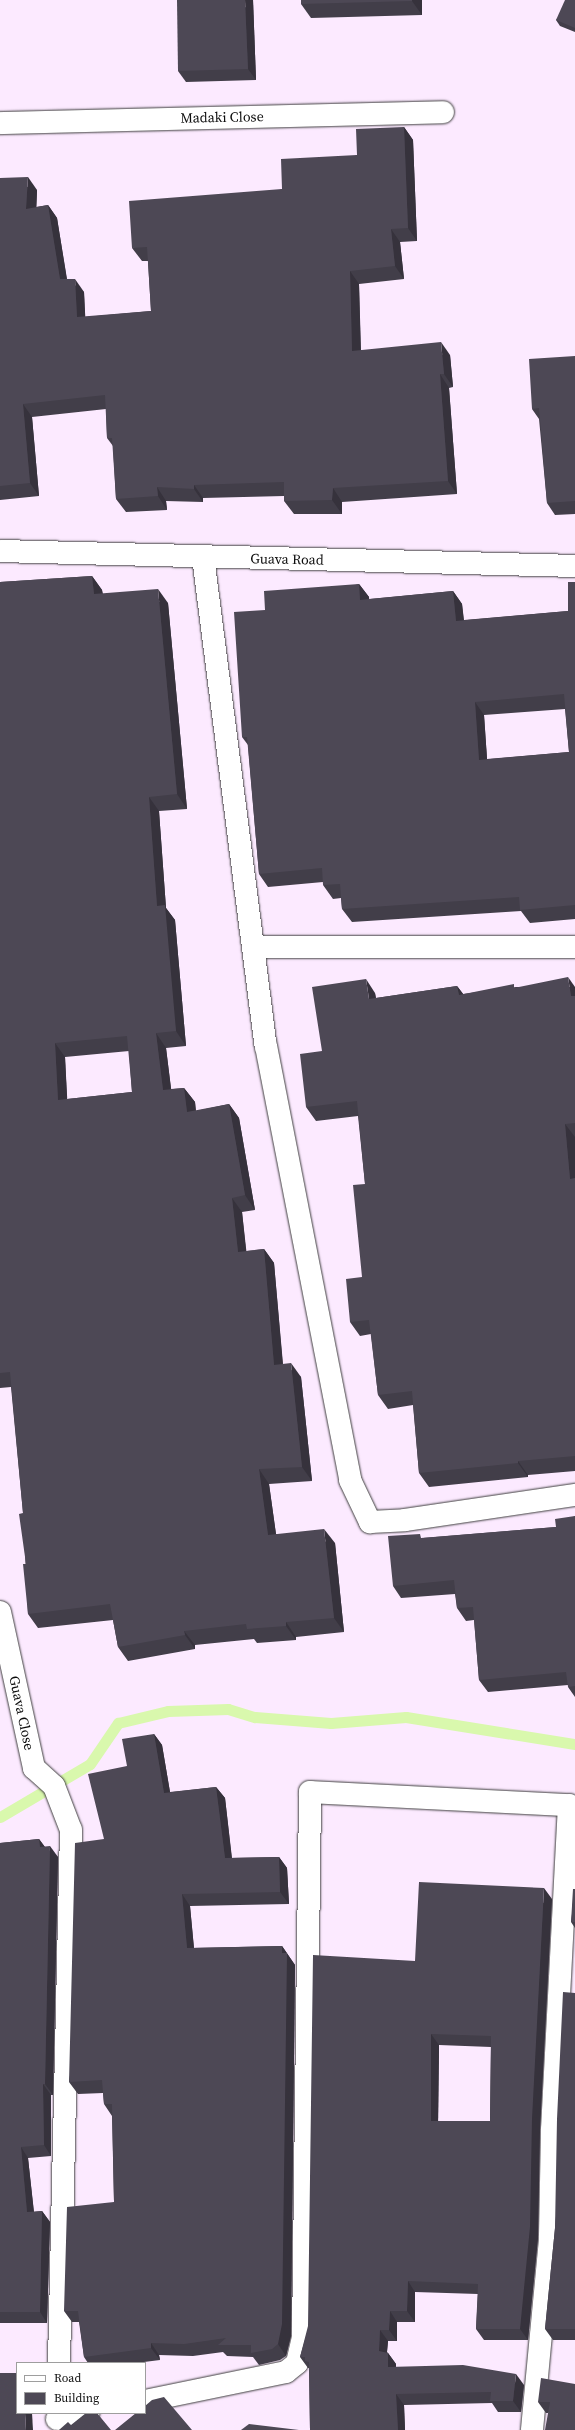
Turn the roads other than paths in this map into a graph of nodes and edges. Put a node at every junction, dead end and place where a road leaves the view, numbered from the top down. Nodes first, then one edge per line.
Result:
1 (443, 112) dead end
2 (0, 123) edge
3 (0, 551) edge
4 (203, 557) junction
5 (575, 566) edge
6 (254, 947) junction
7 (575, 948) edge
8 (575, 1495) edge
9 (0, 1612) edge
10 (58, 2362) edge
11 (146, 2401) edge
12 (84, 2414) edge
13 (54, 2421) edge
14 (532, 2430) edge

1 - 2 street, Madaki Close
3 - 4 street, Guava Road
4 - 5 street, Guava Road
4 - 6 street
6 - 7 street
6 - 8 street
9 - 10 street, Guava Close
11 - 14 street
12 - 13 street

